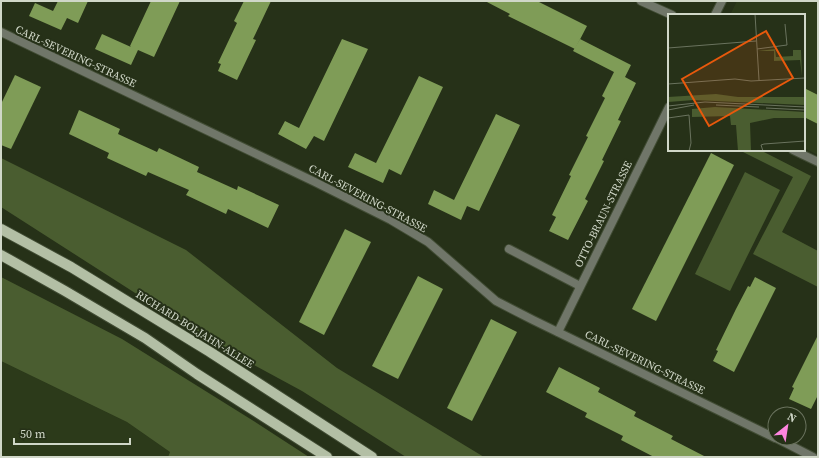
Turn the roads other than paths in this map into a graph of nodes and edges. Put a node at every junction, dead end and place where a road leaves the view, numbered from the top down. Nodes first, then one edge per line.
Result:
1 (642, 1) edge
2 (722, 1) edge
3 (670, 14) edge
4 (716, 14) edge
5 (1, 32) edge
6 (668, 109) edge
7 (795, 151) edge
8 (818, 162) edge
9 (1, 229) edge
10 (509, 249) dead end
11 (1, 255) edge
12 (580, 286) junction
13 (558, 332) junction
14 (767, 434) edge
15 (791, 446) edge
16 (327, 457) edge
17 (372, 457) edge
18 (813, 457) edge

1 - 3 street
2 - 4 street
5 - 13 street, CARL-SEVERING-STRASSE
6 - 12 street, OTTO-BRAUN-STRASSE
7 - 8 street
9 - 17 main road, RICHARD-BOLJAHN-ALLEE
10 - 12 street
11 - 16 main road
12 - 13 street, OTTO-BRAUN-STRASSE
13 - 14 street, CARL-SEVERING-STRASSE
15 - 18 street, CARL-SEVERING-STRASSE

